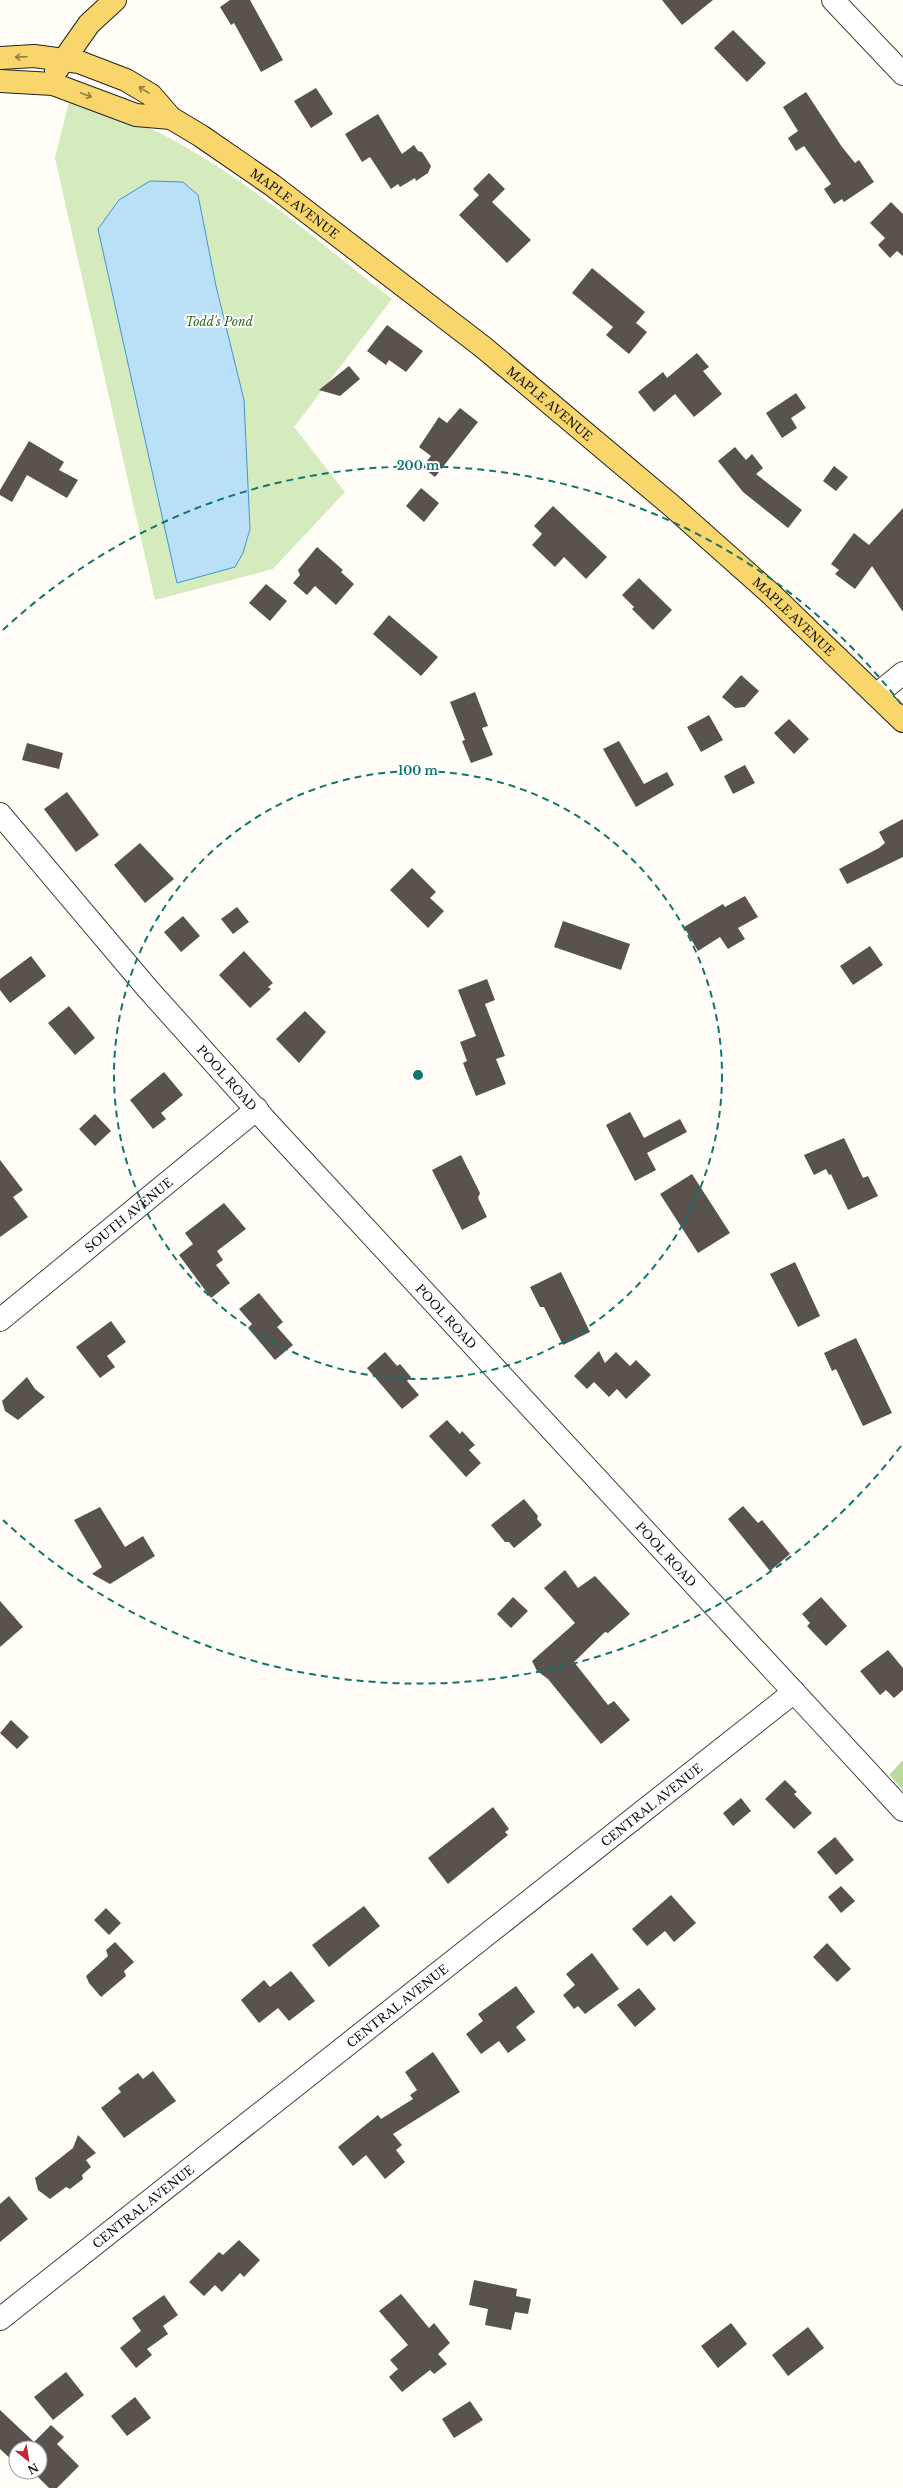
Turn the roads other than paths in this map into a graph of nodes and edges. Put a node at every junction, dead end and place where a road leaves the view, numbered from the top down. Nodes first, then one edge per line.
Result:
1 (115, 0) edge
2 (833, 0) edge
3 (0, 58) edge
4 (63, 59) junction
5 (903, 74) edge
6 (0, 80) edge
7 (49, 83) junction
8 (171, 118) junction
9 (903, 673) edge
10 (876, 695) junction
11 (903, 721) edge
12 (0, 814) edge
13 (257, 1109) junction
14 (0, 1320) edge
15 (794, 1692) junction
16 (903, 1810) edge
17 (0, 2319) edge

1 - 4 main road
2 - 5 street
4 -> 3 main road, MAPLE AVENUE
4 - 7 main road
8 -> 4 main road, MAPLE AVENUE
6 - 7 main road, MAPLE AVENUE
7 -> 8 main road, MAPLE AVENUE
8 - 10 main road, MAPLE AVENUE
9 - 10 street
10 - 11 main road, MAPLE AVENUE
12 - 13 street, POOL ROAD
13 - 14 street, SOUTH AVENUE
13 - 15 street, POOL ROAD
15 - 16 street, POOL ROAD
15 - 17 street, CENTRAL AVENUE

